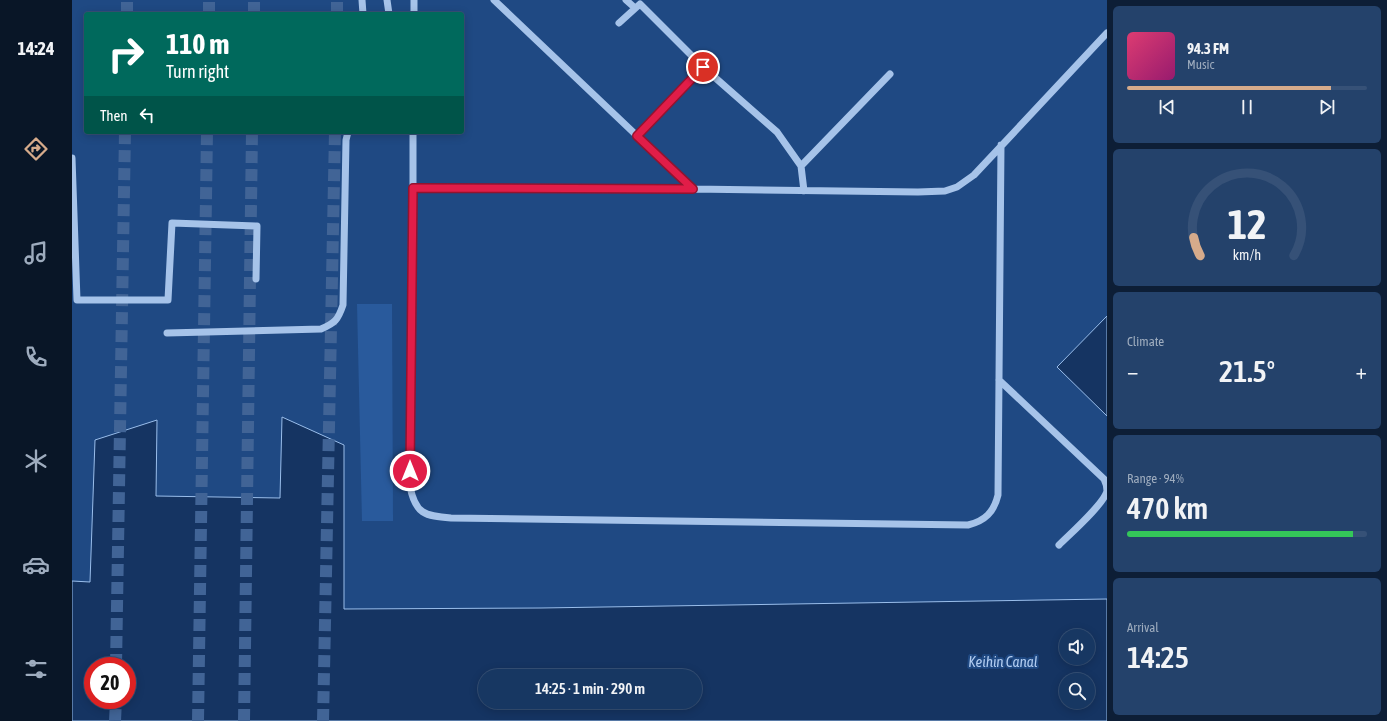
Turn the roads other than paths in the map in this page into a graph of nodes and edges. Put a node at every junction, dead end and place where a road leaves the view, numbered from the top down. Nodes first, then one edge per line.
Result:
1 (362, 0) edge
2 (387, 0) edge
3 (414, 0) edge
4 (626, 0) edge
5 (499, 2) edge
6 (635, 8) junction
7 (363, 12) edge
8 (390, 12) edge
9 (414, 12) edge
10 (619, 23) dead end
11 (1107, 33) edge
12 (703, 67) junction
13 (890, 74) dead end
14 (348, 134) edge
15 (413, 134) edge
16 (637, 136) junction
17 (1001, 145) junction
18 (72, 158) edge
19 (801, 166) junction
20 (413, 188) junction
21 (693, 189) junction
22 (804, 191) junction
23 (256, 279) dead end
24 (166, 333) dead end
25 (999, 380) junction
26 (1059, 545) dead end

1 - 7 lane
2 - 8 lane
3 - 9 lane
4 - 6 lane
5 - 16 lane
6 - 10 lane
6 - 12 lane
11 - 17 lane
12 - 16 lane
12 - 19 lane
13 - 19 lane
14 - 24 lane
15 - 20 lane
16 - 21 lane
17 - 22 lane
17 - 25 lane
18 - 23 lane
19 - 22 lane
20 - 21 lane
20 - 25 lane
21 - 22 lane
25 - 26 lane

